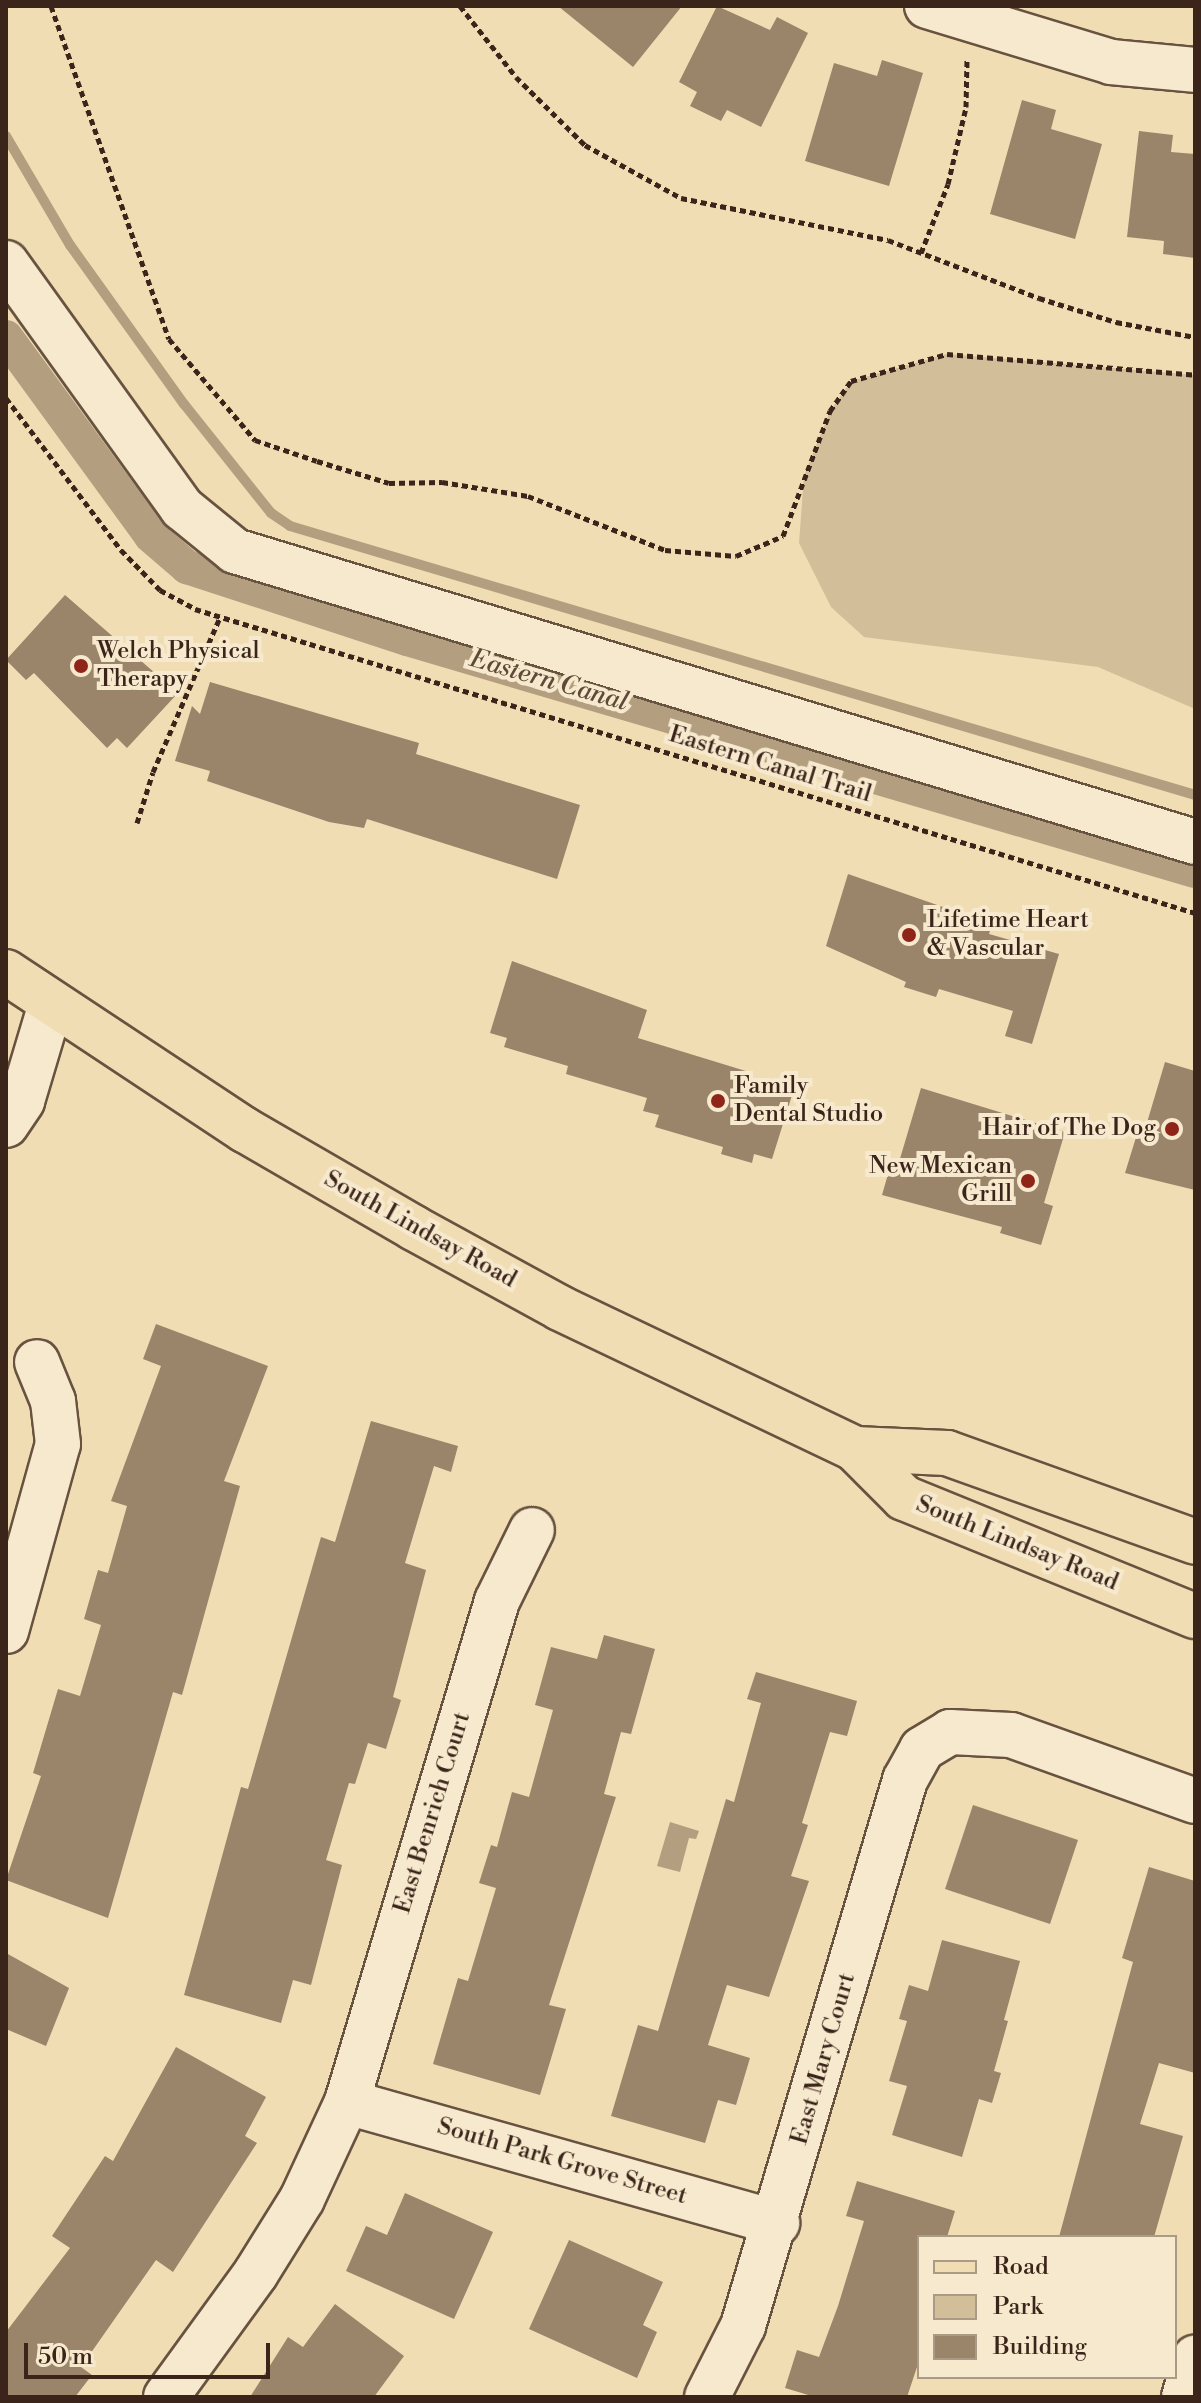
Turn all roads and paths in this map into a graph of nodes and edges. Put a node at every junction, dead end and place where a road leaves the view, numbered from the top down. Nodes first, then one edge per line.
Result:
1 (51, 6) edge
2 (460, 6) edge
3 (927, 6) edge
4 (1040, 22) edge
5 (967, 49) dead end
6 (1195, 70) edge
7 (921, 253) junction
8 (6, 263) edge
9 (1195, 337) edge
10 (1195, 375) edge
11 (6, 398) edge
12 (220, 617) junction
13 (137, 823) dead end
14 (1195, 842) edge
15 (1195, 913) edge
16 (6, 972) edge
17 (51, 1004) junction
18 (6, 1051) edge
19 (6, 1125) edge
20 (37, 1362) dead end
21 (855, 1449) junction
22 (532, 1530) dead end
23 (1195, 1542) edge
24 (1195, 1616) edge
25 (6, 1629) edge
26 (1195, 1801) edge
27 (347, 2102) junction
28 (777, 2223) junction
29 (1195, 2358) edge
30 (166, 2397) edge
31 (707, 2397) edge
32 (1184, 2397) edge

1 - 10 path
2 - 7 path
3 - 4 street
4 - 6 street
5 - 7 path
7 - 9 path
8 - 14 street
11 - 12 path, Eastern Canal Trail
12 - 13 path
12 - 15 path, Eastern Canal Trail
16 - 17 main road, South Lindsay Road
17 - 18 street
17 - 19 street
17 - 21 main road, South Lindsay Road
20 - 25 street
21 - 23 main road, South Lindsay Road
21 - 24 main road, South Lindsay Road
22 - 27 street, East Benrich Court
26 - 28 street, East Mary Court
27 - 28 street, South Park Grove Street
27 - 30 street, East Benrich Court
28 - 31 street, East Mary Court
29 - 32 street

